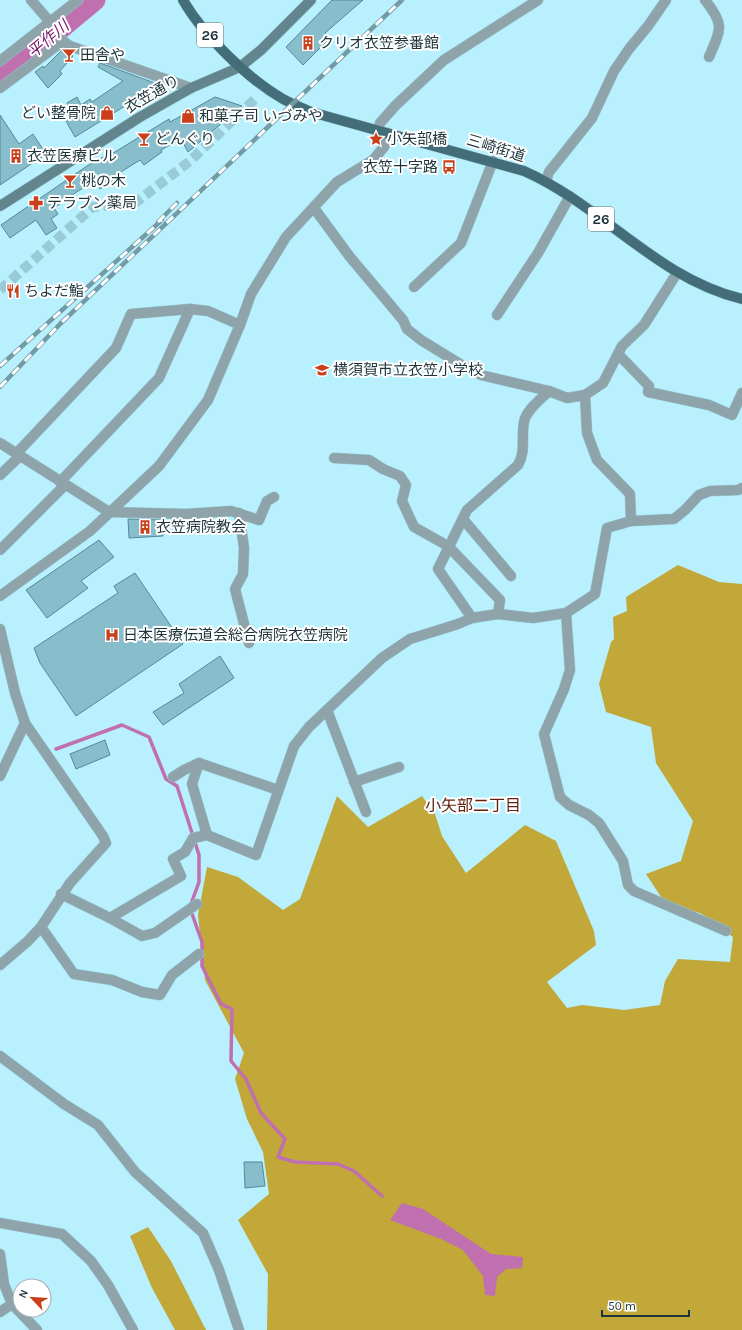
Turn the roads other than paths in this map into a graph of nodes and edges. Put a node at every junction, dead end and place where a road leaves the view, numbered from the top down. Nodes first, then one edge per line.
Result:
1 (30, 0) edge
2 (78, 0) edge
3 (183, 0) edge
4 (311, 0) edge
5 (538, 0) edge
6 (666, 0) edge
7 (705, 0) edge
8 (50, 22) junction
9 (63, 40) junction
10 (709, 57) dead end
11 (0, 61) edge
12 (240, 67) junction
13 (0, 88) edge
14 (191, 88) junction
15 (383, 131) junction
16 (493, 161) junction
17 (546, 181) junction
18 (570, 196) junction
19 (0, 206) edge
20 (314, 208) junction
21 (677, 273) junction
22 (414, 287) dead end
23 (742, 299) edge
24 (190, 309) junction
25 (497, 314) dead end
26 (240, 325) junction
27 (618, 354) junction
28 (549, 391) junction
29 (742, 393) edge
30 (585, 395) junction
31 (0, 443) edge
32 (18, 455) junction
33 (334, 458) dead end
34 (0, 475) edge
35 (62, 484) junction
36 (742, 488) edge
37 (274, 497) dead end
38 (109, 512) junction
39 (239, 513) junction
40 (463, 519) junction
41 (630, 521) junction
42 (448, 546) junction
43 (0, 550) edge
44 (511, 576) dead end
45 (0, 596) edge
46 (566, 613) junction
47 (498, 614) junction
48 (472, 618) junction
49 (0, 629) edge
50 (249, 643) dead end
51 (327, 710) junction
52 (25, 723) junction
53 (199, 763) junction
54 (399, 767) dead end
55 (0, 776) edge
56 (173, 777) dead end
57 (354, 782) junction
58 (278, 790) junction
59 (366, 812) dead end
60 (207, 835) junction
61 (61, 894) junction
62 (197, 904) dead end
63 (110, 918) junction
64 (41, 927) junction
65 (726, 931) dead end
66 (199, 954) dead end
67 (0, 965) edge
68 (0, 1056) edge
69 (0, 1223) edge
70 (0, 1254) edge
71 (2, 1282) edge
72 (12, 1304) joint
73 (0, 1312) edge
74 (25, 1318) edge
75 (37, 1330) edge
76 (133, 1330) edge
77 (239, 1330) edge

1 - 8 street
2 - 8 street
3 - 12 main road, 三崎街道 / 26
4 - 12 street, 衣笠通り
5 - 15 street
6 - 17 street
7 - 10 street
8 - 9 street
8 - 11 street
9 - 13 street
9 - 14 street
12 - 14 street, 衣笠通り
12 - 15 main road, 三崎街道 / 26
14 - 19 street, 衣笠通り
15 - 16 main road, 三崎街道 / 26
15 - 20 street
16 - 17 main road, 三崎街道 / 26
16 - 22 street
17 - 18 main road, 三崎街道 / 26
18 - 21 main road, 三崎街道 / 26
18 - 25 street
20 - 26 street
20 - 28 street
21 - 23 main road, 三崎街道 / 26
21 - 27 street
24 - 26 street
24 - 32 street
24 - 35 street
26 - 38 street
27 - 29 street
27 - 30 street
28 - 30 street
28 - 40 street
30 - 41 street
31 - 32 street
32 - 34 street
32 - 35 street
33 - 42 street
35 - 38 street
35 - 43 street
36 - 41 street
37 - 39 street
38 - 39 street
38 - 45 street
39 - 50 street
40 - 42 street
40 - 44 street
41 - 46 street
42 - 47 street
42 - 48 street
46 - 47 street
46 - 65 street
47 - 48 street
48 - 51 street
49 - 52 street
51 - 57 street
51 - 58 street
52 - 55 street
52 - 61 street
53 - 56 street
53 - 58 street
53 - 60 street
54 - 57 street
57 - 59 street
58 - 60 street
60 - 63 street
61 - 63 street
61 - 64 street
62 - 63 street
64 - 66 street
64 - 67 street
68 - 77 street
69 - 76 street
70 - 71 street
71 - 72 street
72 - 73 street
74 - 75 street

